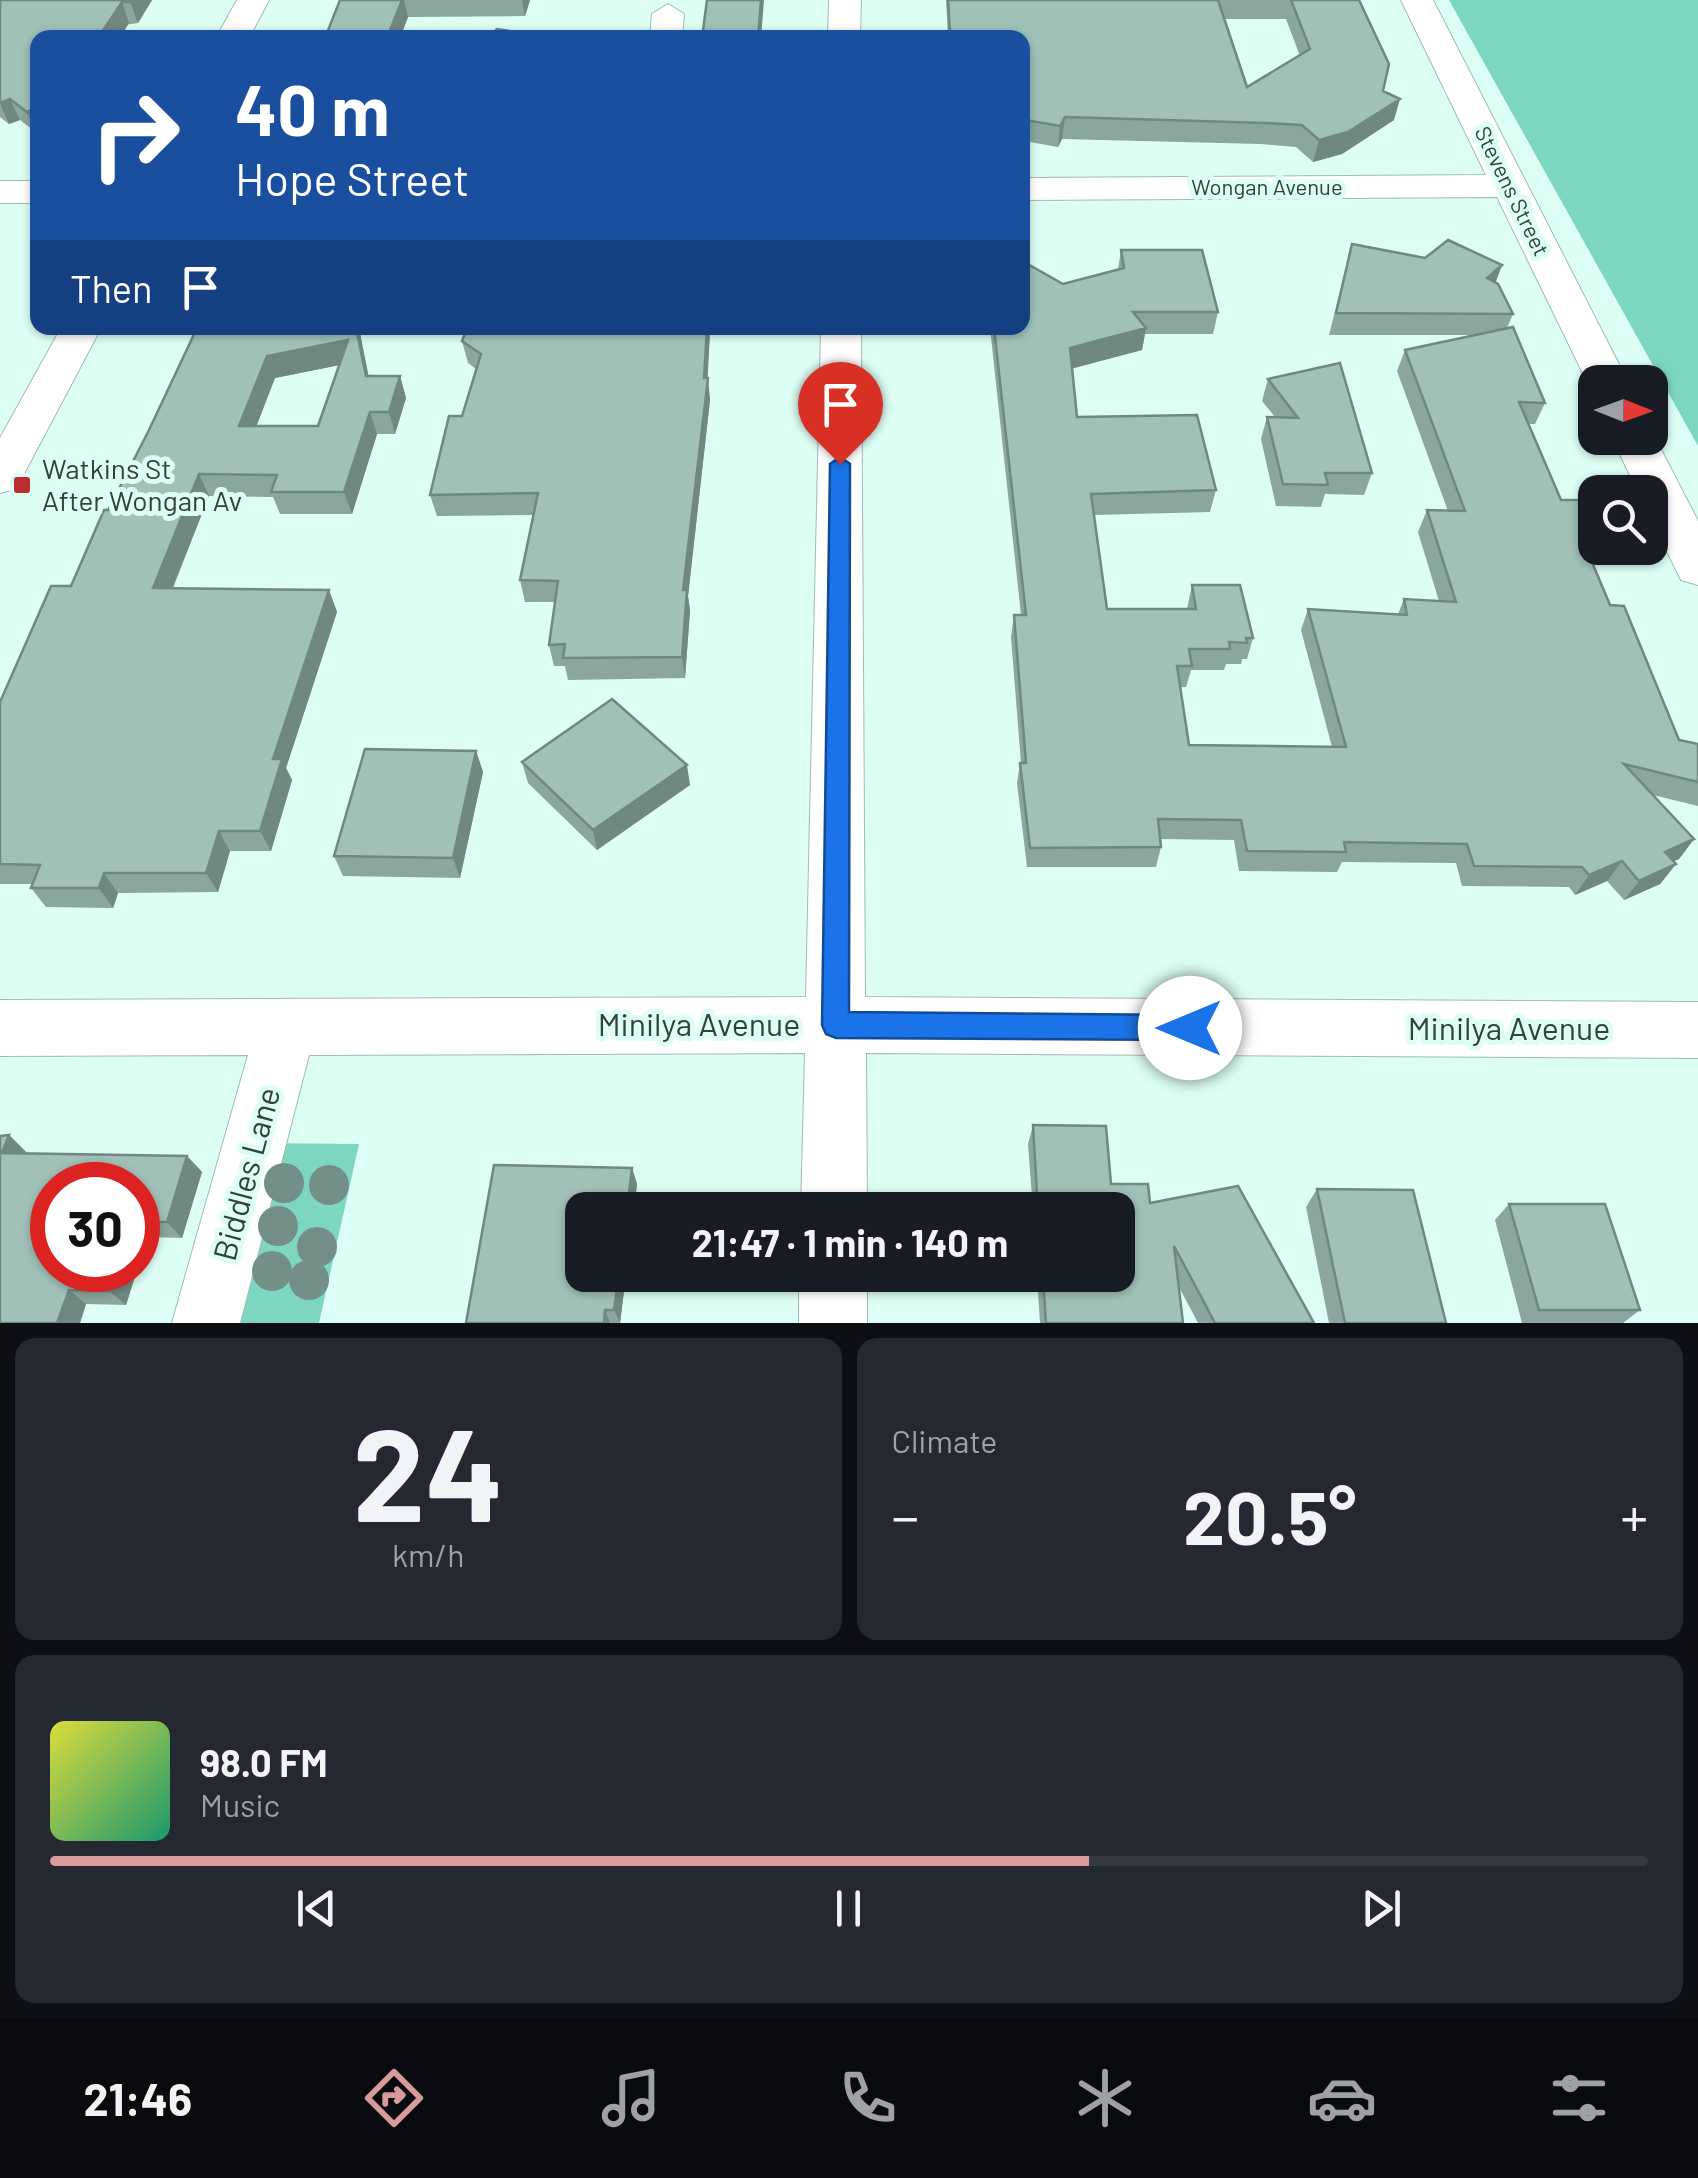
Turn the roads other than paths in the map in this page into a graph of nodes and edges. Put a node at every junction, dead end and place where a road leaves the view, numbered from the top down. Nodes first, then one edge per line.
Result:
1 (253, 0) edge
2 (845, 0) edge
3 (1417, 0) edge
4 (236, 30) edge
5 (844, 30) edge
6 (1511, 186) junction
7 (1030, 188) edge
8 (0, 192) edge
9 (30, 192) edge
10 (77, 335) edge
11 (841, 335) edge
12 (1599, 365) edge
13 (1642, 455) edge
14 (0, 478) edge
15 (1698, 568) edge
16 (287, 1025) junction
17 (836, 1025) junction
18 (0, 1028) edge
19 (1698, 1030) edge
20 (834, 1192) edge
21 (833, 1292) edge
22 (206, 1323) edge
23 (833, 1323) edge

1 - 4 street
2 - 5 street
3 - 6 street, Stevens Street
6 - 7 street, Wongan Avenue
6 - 12 street, Stevens Street
8 - 9 street
10 - 14 street
11 - 17 street
13 - 15 street
16 - 17 street, Minilya Avenue
16 - 18 street, Minilya Avenue
16 - 22 street, Biddles Lane
17 - 19 street, Minilya Avenue
17 - 20 street
21 - 23 street

